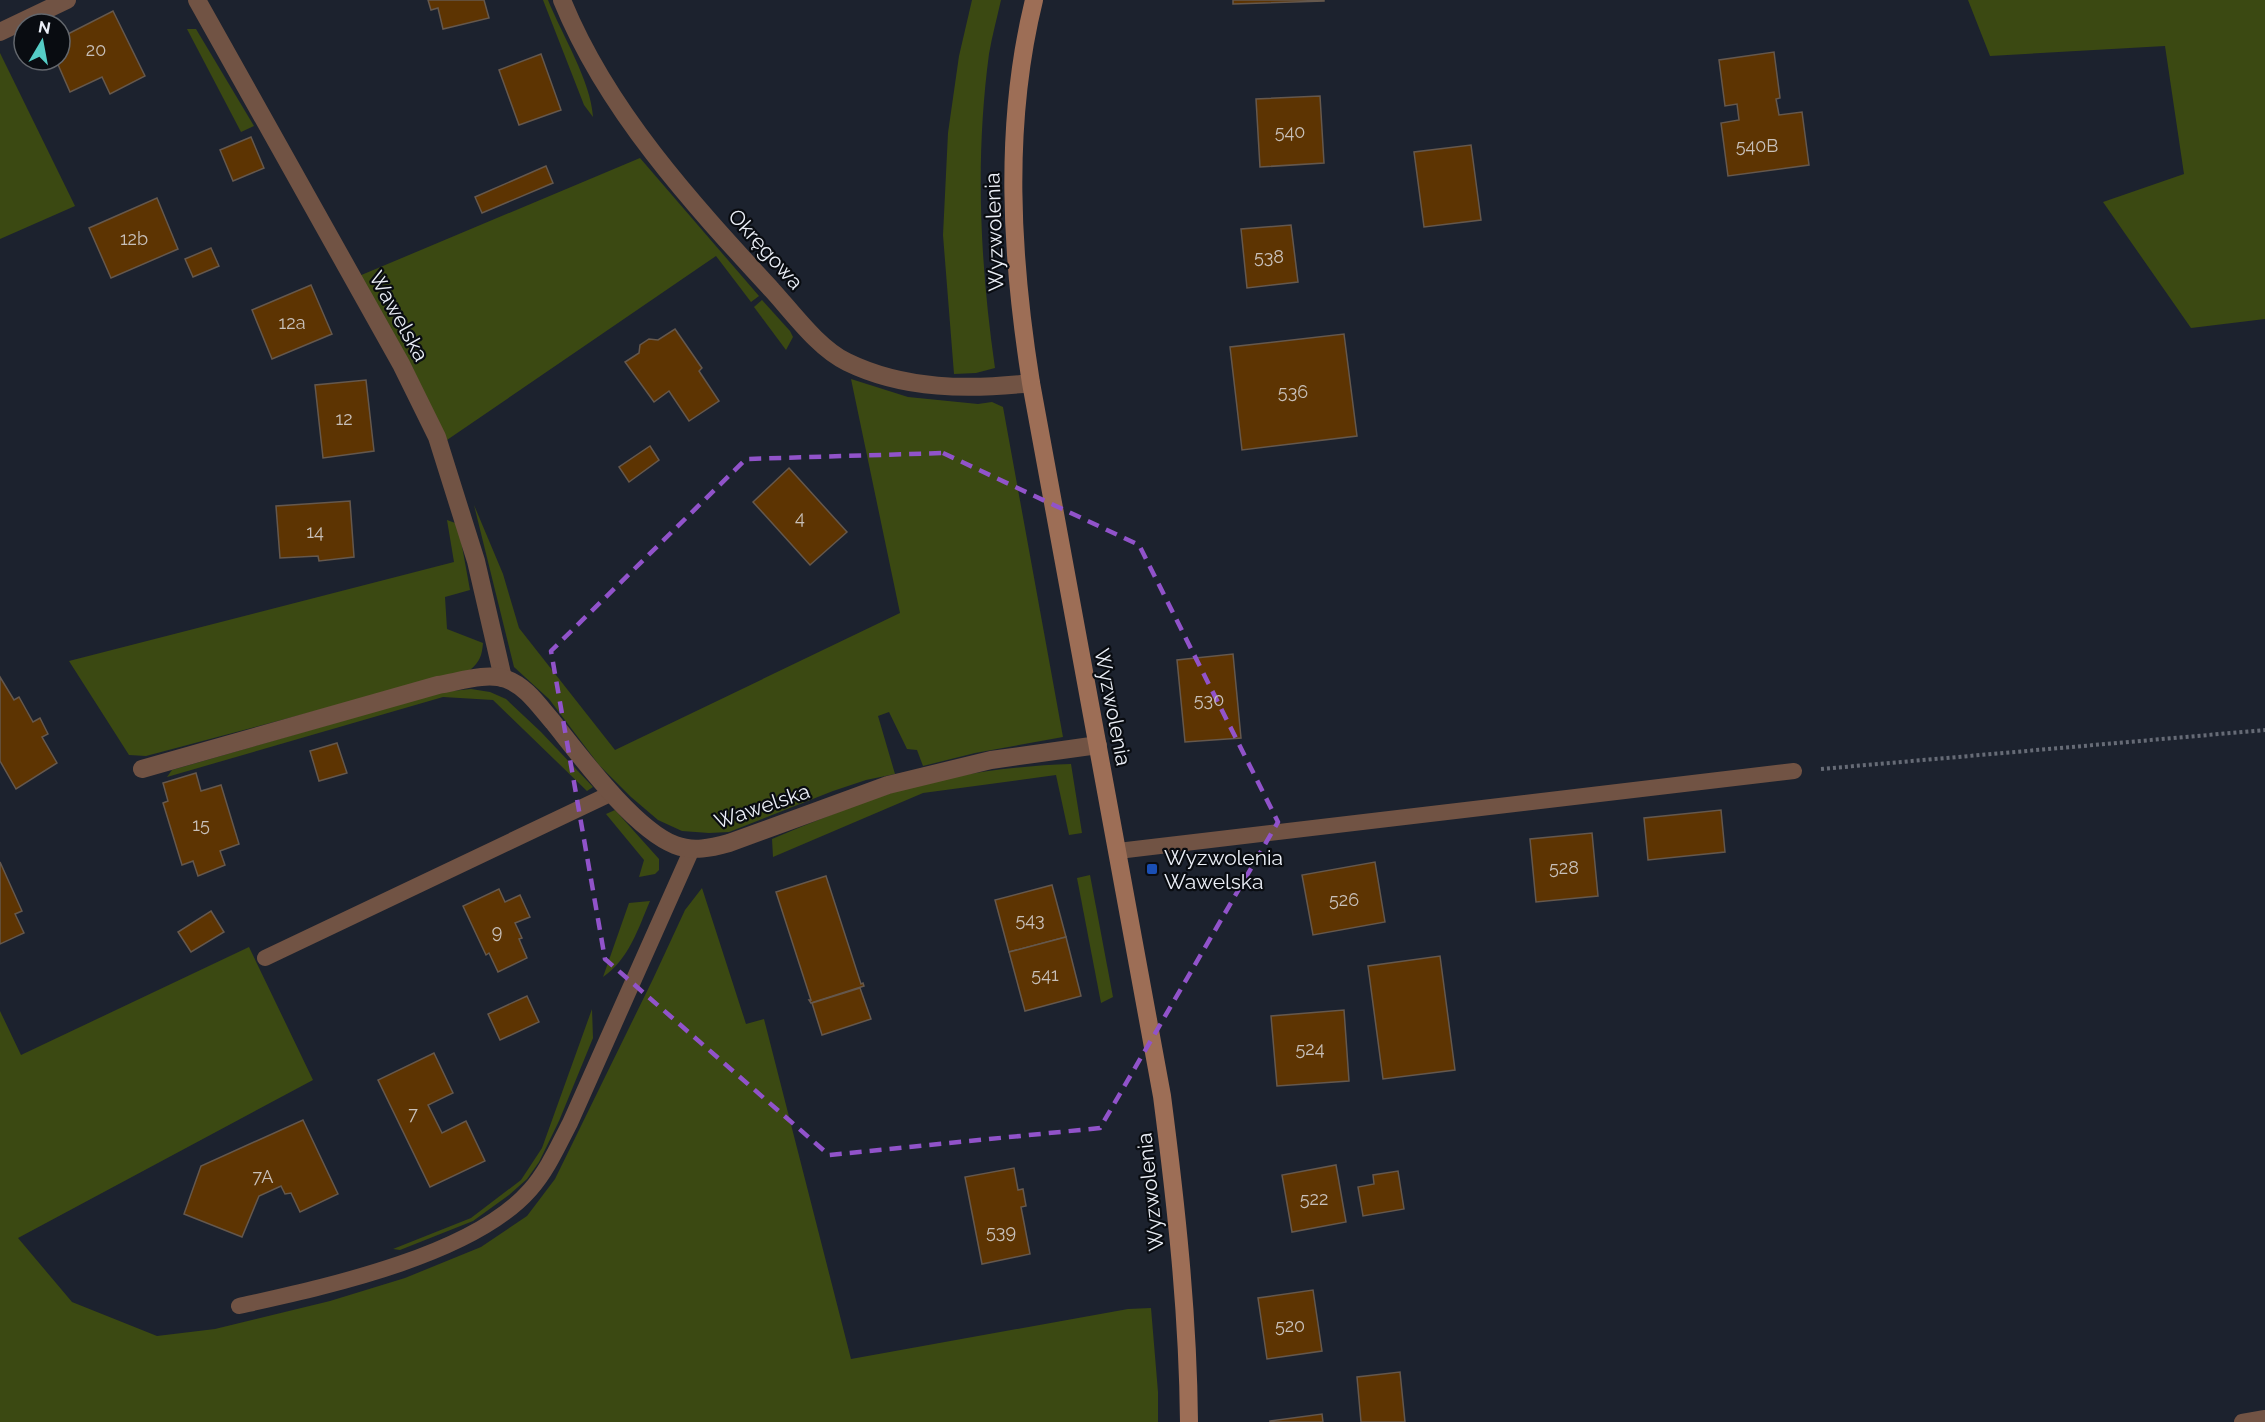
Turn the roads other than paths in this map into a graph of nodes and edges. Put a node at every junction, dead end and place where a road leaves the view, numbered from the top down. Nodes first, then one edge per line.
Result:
1 (67, 0) edge
2 (197, 0) edge
3 (562, 0) edge
4 (1034, 0) edge
5 (0, 32) edge
6 (1030, 383) junction
7 (503, 678) junction
8 (1098, 745) junction
9 (142, 769) dead end
10 (1794, 771) road end
11 (612, 793) junction
12 (692, 849) junction
13 (1118, 851) junction
14 (266, 958) dead end
15 (239, 1306) dead end
16 (2265, 1418) edge
17 (1189, 1422) edge
18 (2242, 1422) edge

1 - 5 street
2 - 7 street, Wawelska
3 - 6 street, Okręgowa
4 - 6 street, Wyzwolenia
6 - 8 street, Wyzwolenia
7 - 9 street
7 - 11 street, Wawelska
8 - 12 street, Wawelska
8 - 13 street, Wyzwolenia
10 - 13 lane
11 - 12 street, Wawelska
11 - 14 lane
12 - 15 lane
13 - 17 street, Wyzwolenia
16 - 18 lane

